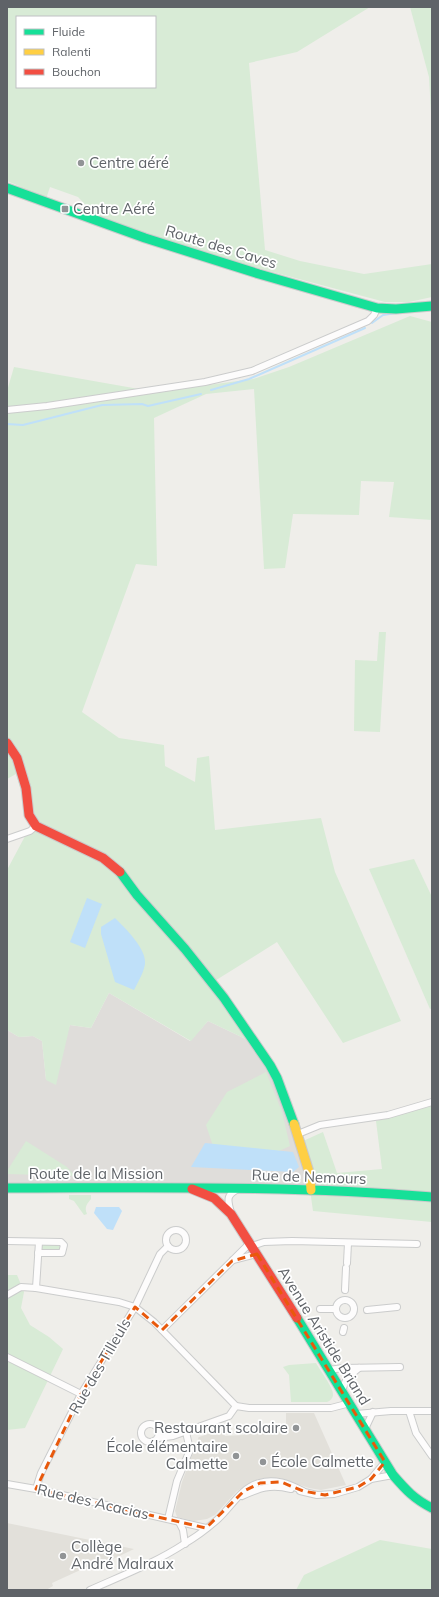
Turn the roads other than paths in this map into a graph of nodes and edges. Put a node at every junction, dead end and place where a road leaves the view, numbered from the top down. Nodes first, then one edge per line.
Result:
1 (7, 188) edge
2 (432, 306) edge
3 (377, 308) junction
4 (7, 410) edge
5 (7, 743) edge
6 (36, 826) junction
7 (7, 839) edge
8 (432, 1102) edge
9 (298, 1134) junction
10 (186, 1187) junction
11 (7, 1188) edge
12 (217, 1188) junction
13 (238, 1189) junction
14 (311, 1190) junction
15 (432, 1197) edge
16 (215, 1198) junction
17 (228, 1199) junction
18 (231, 1214) junction
19 (7, 1241) edge
20 (39, 1242) junction
21 (348, 1243) junction
22 (251, 1244) junction
23 (417, 1244) dead end
24 (168, 1246) dead end
25 (38, 1253) junction
26 (257, 1254) junction
27 (232, 1261) junction
28 (36, 1288) junction
29 (7, 1295) edge
30 (345, 1295) junction
31 (135, 1306) junction
32 (397, 1307) dead end
33 (320, 1309) dead end
34 (336, 1309) junction
35 (354, 1310) junction
36 (162, 1330) junction
37 (7, 1357) edge
38 (400, 1367) dead end
39 (359, 1368) junction
40 (329, 1370) junction
41 (342, 1390) junction
42 (81, 1394) junction
43 (350, 1404) junction
44 (236, 1406) junction
45 (408, 1411) junction
46 (432, 1411) edge
47 (373, 1412) junction
48 (356, 1414) junction
49 (365, 1429) junction
50 (186, 1432) junction
51 (158, 1438) dead end
52 (432, 1456) edge
53 (385, 1462) junction
54 (393, 1475) junction
55 (371, 1479) junction
56 (7, 1484) edge
57 (36, 1489) junction
58 (432, 1508) edge
59 (168, 1519) junction
60 (179, 1522) junction
61 (206, 1528) junction
62 (185, 1544) junction
63 (90, 1590) edge

1 - 3 street, Route des Caves
2 - 3 street, Route des Caves
3 - 4 street
5 - 6 street
6 - 7 street
6 - 9 street
8 - 9 street
9 - 14 street
10 - 11 street, Route de la Mission
10 - 12 street, Rue de Nemours
10 - 16 street, Avenue Aristide Briand
12 - 13 street, Rue de Nemours
12 - 16 street
12 - 17 street
13 - 14 street, Rue de Nemours
13 - 17 street
14 - 15 street, Rue de Nemours
16 - 18 street, Avenue Aristide Briand
17 - 18 street
18 - 22 street, Avenue Aristide Briand
19 - 20 street
20 - 25 street
20 - 25 street
21 - 22 street
21 - 23 street
21 - 30 street
22 - 26 street, Avenue Aristide Briand
22 - 27 street
24 - 31 street, Rue des Tilleuls
25 - 28 street
26 - 27 street
26 - 40 street, Avenue Aristide Briand
27 - 36 street
28 - 29 street
28 - 31 street
30 - 34 street
30 - 35 street
31 - 36 street
31 - 42 street, Rue des Tilleuls
32 - 35 street
33 - 34 street
34 - 35 street
36 - 44 street
37 - 42 street
38 - 39 street
39 - 40 street
39 - 41 street
40 - 41 street, Avenue Aristide Briand
41 - 43 street, Avenue Aristide Briand
42 - 57 street, Rue des Tilleuls
43 - 44 street
43 - 48 street, Avenue Aristide Briand
44 - 50 street
45 - 46 street
45 - 47 street
45 - 52 street
47 - 48 street
47 - 49 street
48 - 49 street, Avenue Aristide Briand
49 - 53 street, Avenue Aristide Briand
50 - 51 street
50 - 59 street
53 - 54 street, Avenue Aristide Briand
53 - 55 street
54 - 55 street
54 - 58 street, Avenue Aristide Briand
55 - 61 street
56 - 57 street, Rue des Acacias
57 - 59 street, Rue des Acacias
59 - 60 street, Rue des Acacias
60 - 61 street, Rue des Acacias
60 - 62 street
61 - 62 street
62 - 63 street

